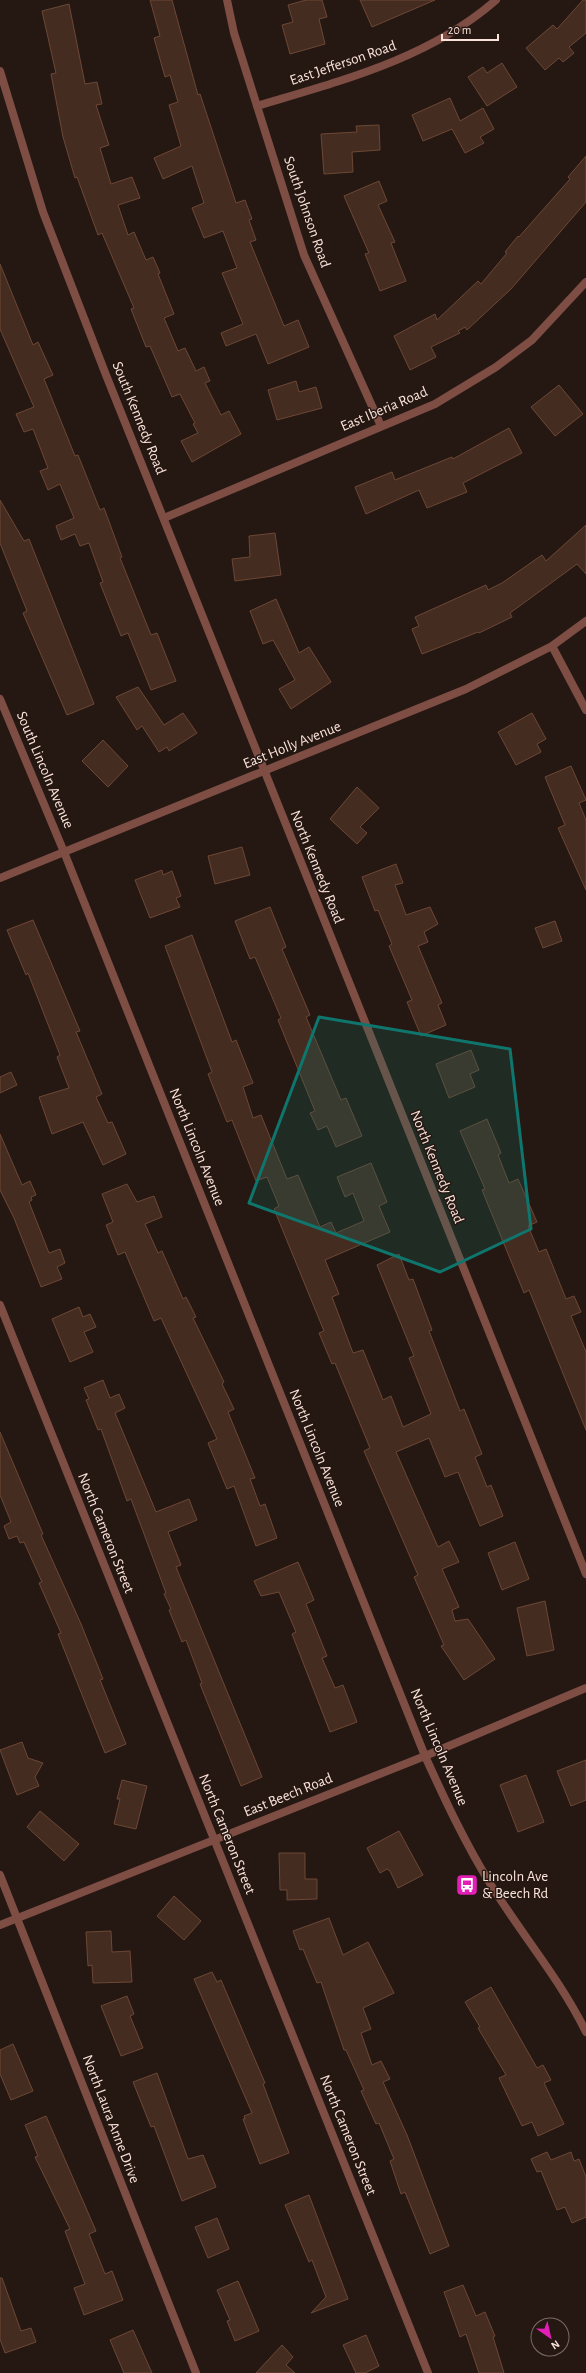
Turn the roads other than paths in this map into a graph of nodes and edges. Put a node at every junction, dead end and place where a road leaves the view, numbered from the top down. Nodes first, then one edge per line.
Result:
1 (227, 0) edge
2 (496, 0) edge
3 (0, 71) edge
4 (257, 106) junction
5 (586, 282) edge
6 (381, 426) junction
7 (164, 518) junction
8 (586, 621) edge
9 (552, 646) junction
10 (0, 699) edge
11 (586, 710) edge
12 (263, 771) junction
13 (64, 852) junction
14 (0, 878) edge
15 (0, 1305) edge
16 (586, 1574) edge
17 (586, 1688) edge
18 (425, 1756) junction
19 (214, 1840) junction
20 (0, 1874) edge
21 (18, 1918) junction
22 (0, 1925) edge
23 (586, 2032) edge
24 (196, 2373) edge
25 (428, 2373) edge

1 - 4 street, South Johnson Road
2 - 4 street, East Jefferson Road
3 - 7 street, South Kennedy Road
4 - 6 street, South Johnson Road
5 - 6 street, East Iberia Road
6 - 7 street, East Iberia Road
7 - 12 street, South Kennedy Road
8 - 9 street, East Holly Avenue
9 - 11 street
9 - 12 street, East Holly Avenue
10 - 13 street, South Lincoln Avenue
12 - 13 street, East Holly Avenue
12 - 16 street, North Kennedy Road
13 - 14 street, East Holly Avenue
13 - 18 street, North Lincoln Avenue
15 - 19 street, North Cameron Street
17 - 18 street, East Beech Road
18 - 19 street, East Beech Road
18 - 23 street, North Lincoln Avenue
19 - 21 street, East Beech Road
19 - 25 street, North Cameron Street
20 - 21 street, North Laura Anne Drive
21 - 22 street, East Beech Road
21 - 24 street, North Laura Anne Drive

